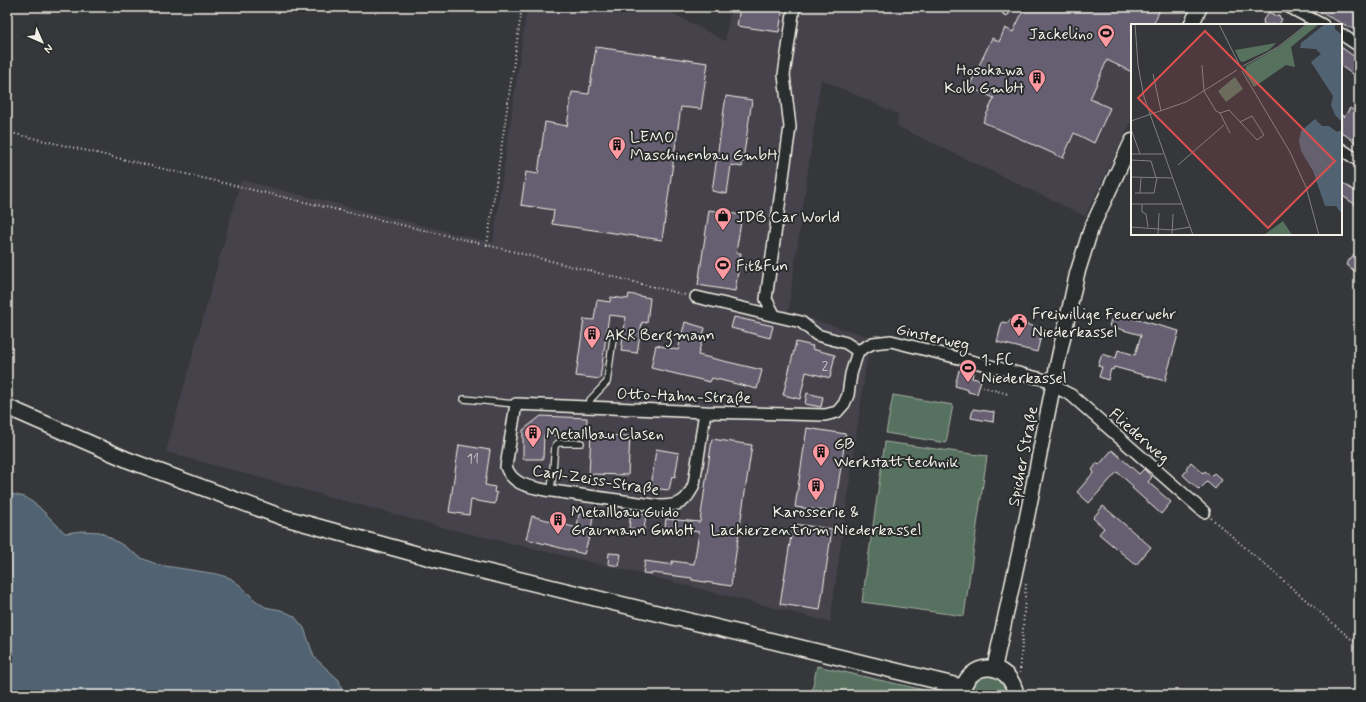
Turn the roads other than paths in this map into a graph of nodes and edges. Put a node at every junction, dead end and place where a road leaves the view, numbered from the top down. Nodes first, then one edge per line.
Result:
1 (794, 7) edge
2 (1200, 7) edge
3 (1289, 7) edge
4 (1192, 24) edge
5 (1321, 24) edge
6 (1342, 35) edge
7 (1359, 46) edge
8 (1131, 142) edge
9 (1342, 149) edge
10 (1359, 161) edge
11 (696, 297) road end
12 (776, 316) junction
13 (613, 339) dead end
14 (858, 351) junction
15 (1054, 382) junction
16 (464, 400) dead end
17 (516, 404) junction
18 (7, 407) edge
19 (590, 407) junction
20 (705, 412) junction
21 (581, 443) dead end
22 (552, 490) junction
23 (1204, 512) road end
24 (994, 669) junction
25 (962, 691) edge
26 (1016, 695) edge

1 - 12 street
2 - 4 street
3 - 5 street
6 - 7 street
8 - 15 street, Spicher Straße
9 - 10 street
11 - 12 street
12 - 14 street
13 - 19 lane
14 - 15 street, Ginsterweg
14 - 20 street, Otto-Hahn-Straße
15 - 23 street, Fliederweg
15 - 24 street, Spicher Straße
16 - 17 lane, Otto-Hahn-Straße
17 - 19 street, Otto-Hahn-Straße
17 - 22 street, Carl-Zeiss-Straße
18 - 25 main road
19 - 20 street, Otto-Hahn-Straße
20 - 22 street, Carl-Zeiss-Straße
21 - 22 lane
24 - 25 main road
24 - 26 main road

